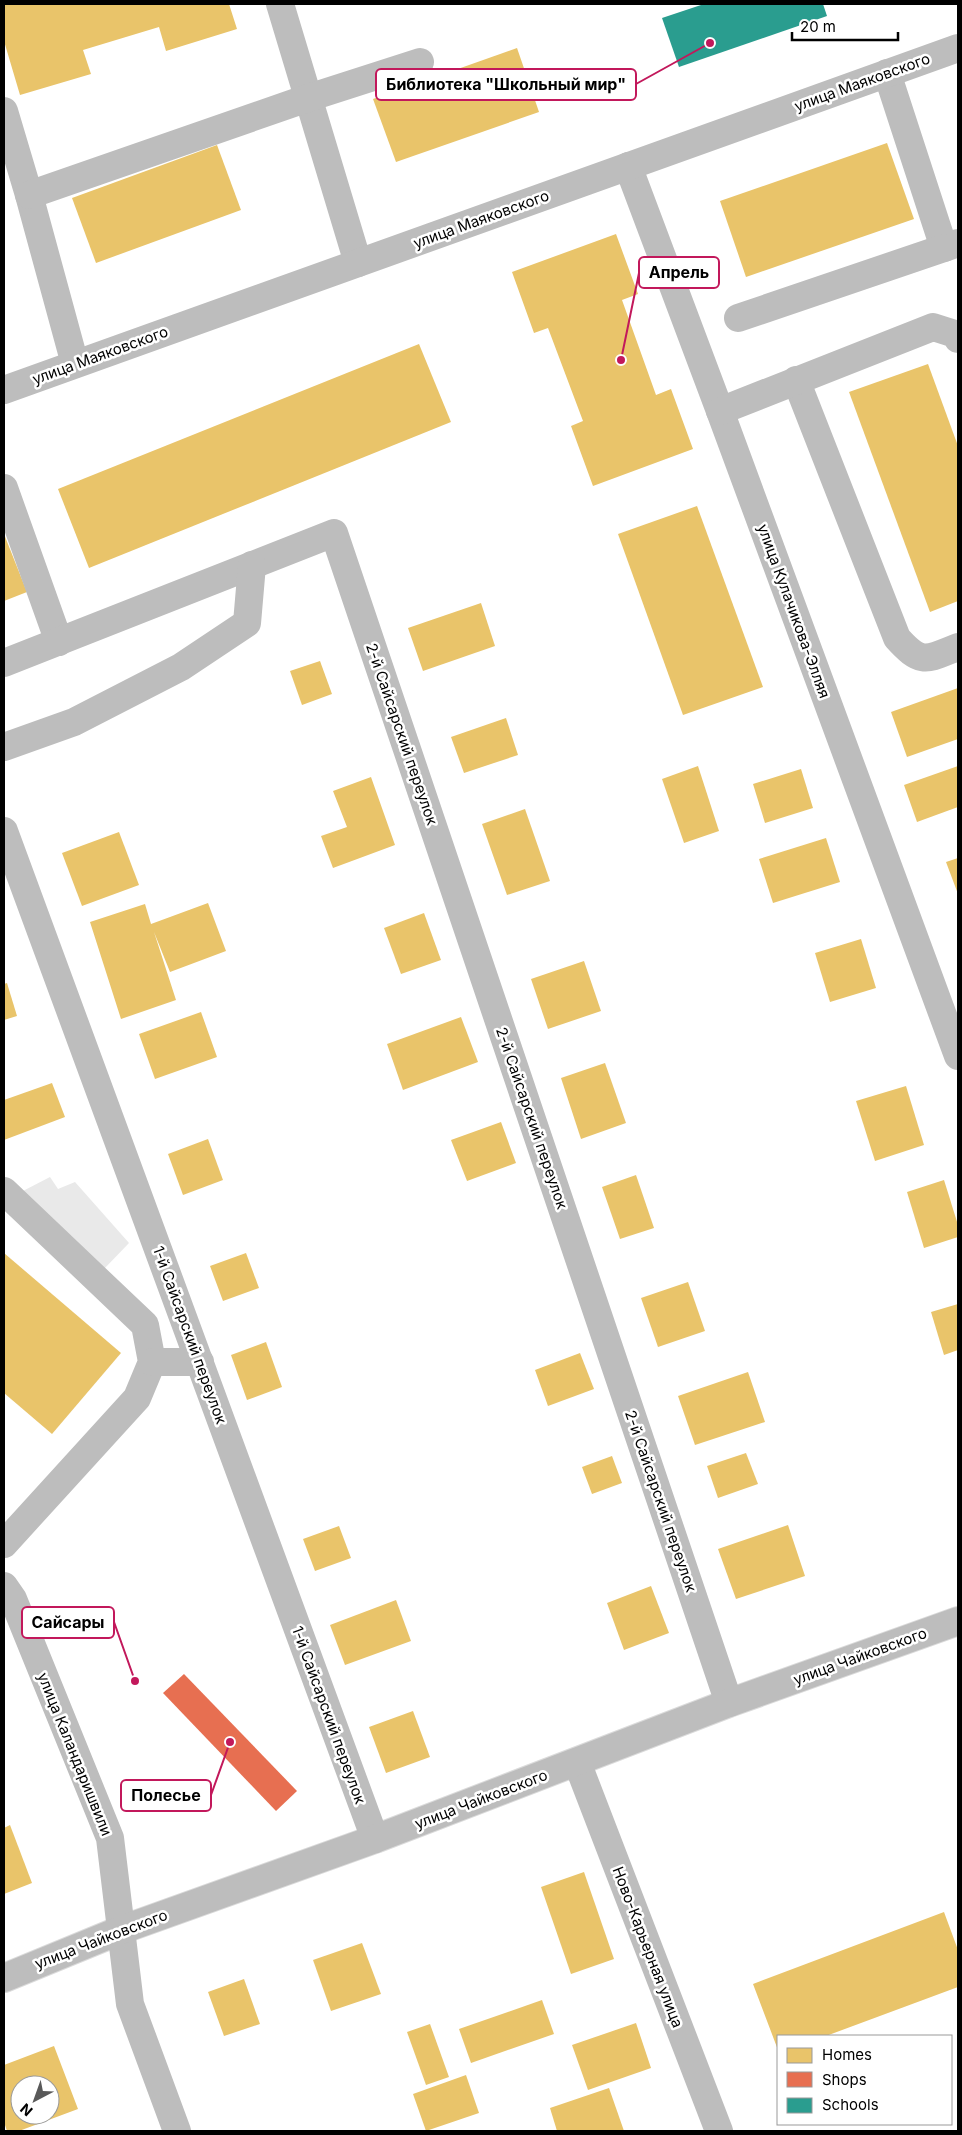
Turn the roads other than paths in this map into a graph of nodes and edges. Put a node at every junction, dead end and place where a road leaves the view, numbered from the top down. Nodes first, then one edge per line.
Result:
1 (280, 4) edge
2 (958, 48) edge
3 (420, 62) dead end
4 (887, 73) junction
5 (308, 98) junction
6 (4, 111) edge
7 (628, 166) junction
8 (29, 196) junction
9 (951, 246) edge
10 (358, 263) junction
11 (738, 318) dead end
12 (958, 338) edge
13 (75, 364) junction
14 (796, 380) junction
15 (4, 390) edge
16 (720, 411) junction
17 (4, 488) edge
18 (252, 565) junction
19 (58, 642) junction
20 (958, 648) edge
21 (4, 663) edge
22 (4, 747) edge
23 (4, 831) edge
24 (958, 1056) edge
25 (4, 1191) edge
26 (152, 1362) junction
27 (200, 1362) junction
28 (4, 1544) edge
29 (4, 1586) edge
30 (958, 1621) edge
31 (729, 1703) junction
32 (577, 1762) junction
33 (375, 1839) junction
34 (121, 1930) junction
35 (4, 1978) edge
36 (177, 2131) edge
37 (719, 2131) edge

1 - 5 street
2 - 4 street, улица Маяковского
3 - 5 street
4 - 7 street, улица Маяковского
4 - 9 street
5 - 8 street
5 - 10 street
6 - 8 street
7 - 10 street, улица Маяковского
7 - 16 street, улица Кулачикова-Элляя
8 - 13 street
9 - 11 street
10 - 13 street, улица Маяковского
12 - 14 street
13 - 15 street, улица Маяковского
14 - 16 street
14 - 20 street
16 - 24 street, улица Кулачикова-Элляя
17 - 19 street
18 - 19 street
18 - 22 street
18 - 31 street, 2-й Сайсарский переулок
19 - 21 street
23 - 27 street, 1-й Сайсарский переулок
25 - 26 street
26 - 27 street
26 - 28 street
27 - 33 street, 1-й Сайсарский переулок
29 - 34 street, улица Каландаришвили
30 - 31 street, улица Чайковского
31 - 32 street, улица Чайковского
32 - 33 street, улица Чайковского
32 - 37 street, Ново-Карьерная улица
33 - 34 street, улица Чайковского
34 - 35 street, улица Чайковского
34 - 36 street, улица Каландаришвили

